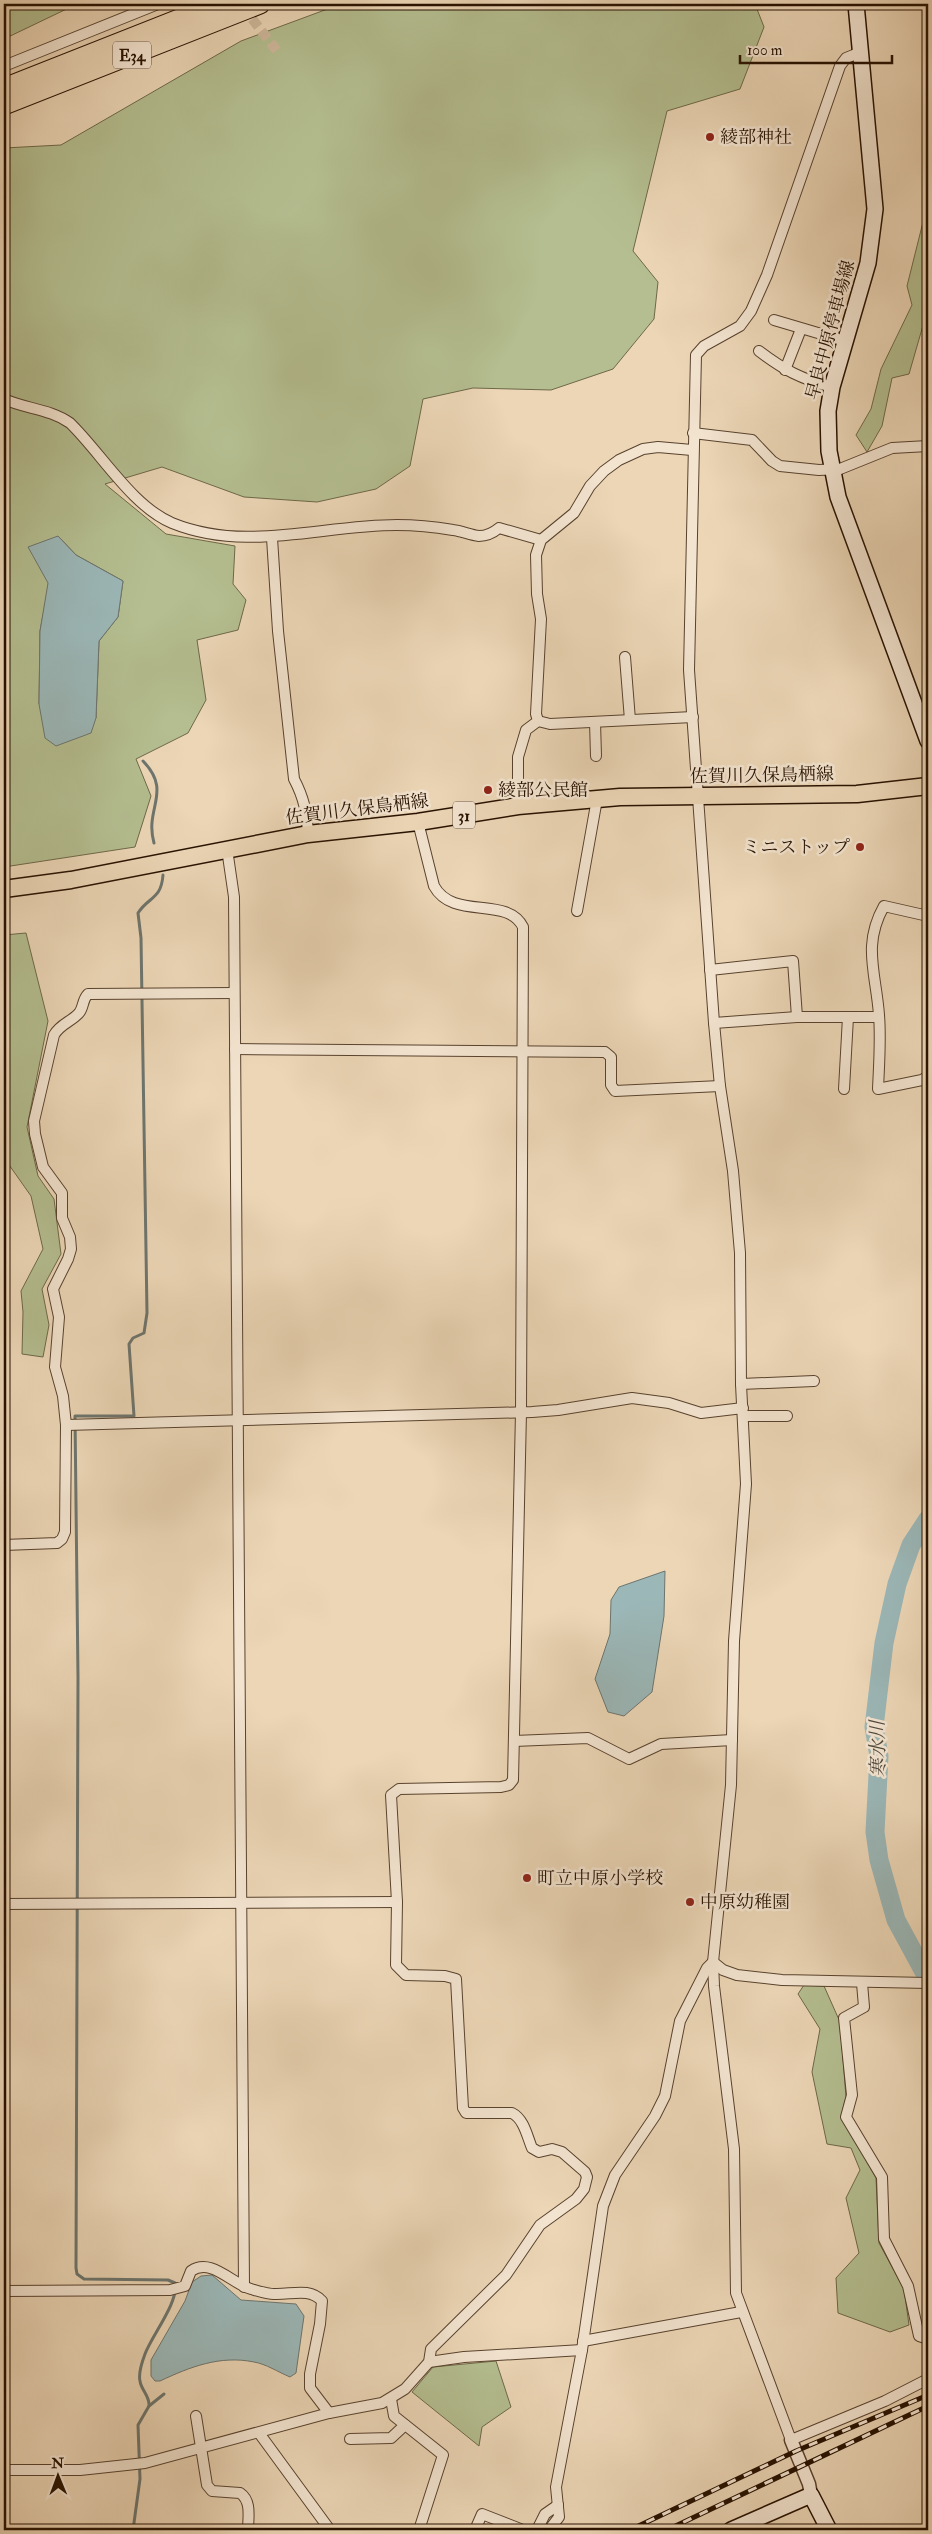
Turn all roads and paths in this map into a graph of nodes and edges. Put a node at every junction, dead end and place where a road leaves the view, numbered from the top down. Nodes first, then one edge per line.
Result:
1 (158, 4) edge
2 (217, 4) edge
3 (260, 4) edge
4 (856, 4) edge
5 (861, 52) junction
6 (4, 66) edge
7 (4, 88) edge
8 (4, 105) edge
9 (774, 320) dead end
10 (801, 329) junction
11 (845, 341) junction
12 (759, 351) dead end
13 (785, 370) junction
14 (832, 387) junction
15 (4, 399) edge
16 (693, 433) junction
17 (927, 446) edge
18 (692, 450) junction
19 (832, 470) junction
20 (272, 538) junction
21 (541, 540) junction
22 (626, 657) dead end
23 (693, 718) junction
24 (630, 720) junction
25 (538, 721) junction
26 (595, 722) junction
27 (928, 741) edge
28 (596, 756) dead end
29 (928, 786) edge
30 (700, 795) junction
31 (596, 799) junction
32 (518, 806) junction
33 (418, 822) junction
34 (308, 834) junction
35 (227, 849) junction
36 (4, 889) edge
37 (577, 911) dead end
38 (928, 916) edge
39 (710, 970) junction
40 (234, 993) junction
41 (797, 1017) junction
42 (848, 1017) junction
43 (879, 1017) junction
44 (714, 1023) junction
45 (235, 1049) junction
46 (522, 1051) junction
47 (928, 1076) edge
48 (720, 1086) junction
49 (844, 1089) dead end
50 (814, 1381) dead end
51 (742, 1384) junction
52 (521, 1412) junction
53 (743, 1412) junction
54 (787, 1416) dead end
55 (237, 1422) junction
56 (66, 1425) junction
57 (4, 1545) edge
58 (732, 1740) junction
59 (514, 1742) junction
60 (396, 1902) junction
61 (4, 1904) edge
62 (243, 1904) junction
63 (713, 1962) junction
64 (862, 1983) junction
65 (928, 1983) edge
66 (244, 2287) junction
67 (4, 2291) edge
68 (742, 2312) junction
69 (928, 2339) edge
70 (583, 2345) junction
71 (429, 2362) junction
72 (928, 2379) edge
73 (391, 2400) junction
74 (329, 2413) junction
75 (196, 2416) dead end
76 (405, 2425) junction
77 (259, 2433) junction
78 (350, 2439) dead end
79 (791, 2440) junction
80 (200, 2448) junction
81 (4, 2470) edge
82 (811, 2495) junction
83 (558, 2505) junction
84 (248, 2530) edge
85 (330, 2530) edge
86 (419, 2530) edge
87 (475, 2530) edge
88 (523, 2530) edge
89 (537, 2530) edge
90 (549, 2530) edge
91 (731, 2530) edge
92 (829, 2530) edge

1 - 6 street
2 - 7 highway, E34
3 - 8 highway, E34
4 - 5 main road, 早良中原停車場線
5 - 11 main road, 早良中原停車場線
5 - 16 street
9 - 10 street
10 - 11 street
10 - 13 street
11 - 14 main road, 早良中原停車場線
12 - 13 street
13 - 14 street
14 - 19 main road, 早良中原停車場線
15 - 20 street
16 - 18 street
16 - 19 street
17 - 19 street
18 - 21 street
18 - 23 street
19 - 27 main road, 早良中原停車場線
20 - 21 street
20 - 34 street
21 - 25 street
22 - 24 street
23 - 24 street
23 - 30 street
24 - 26 street
25 - 26 street
25 - 32 street
26 - 28 street
29 - 30 main road, 佐賀川久保鳥栖線 / 31
30 - 31 main road, 佐賀川久保鳥栖線 / 31
30 - 39 street
31 - 32 main road, 佐賀川久保鳥栖線 / 31
31 - 37 street
32 - 33 main road, 佐賀川久保鳥栖線 / 31
33 - 34 main road, 佐賀川久保鳥栖線 / 31
33 - 46 street
34 - 35 main road, 佐賀川久保鳥栖線 / 31
35 - 36 main road, 佐賀川久保鳥栖線 / 31
35 - 40 street
38 - 43 street
39 - 41 street
39 - 44 street
40 - 45 street
40 - 56 street
41 - 42 street
41 - 44 street
42 - 43 street
42 - 49 street
43 - 47 street
44 - 48 street
45 - 46 street
45 - 55 street
46 - 48 street
46 - 52 street
48 - 51 street
50 - 51 street
51 - 53 street
52 - 53 street
52 - 55 street
52 - 59 street
53 - 54 street
53 - 58 street
55 - 56 street
55 - 62 street
56 - 57 street
58 - 59 street
58 - 63 street
59 - 60 street
60 - 62 street
60 - 71 street
61 - 62 street
62 - 66 street
63 - 64 street
63 - 68 street
63 - 70 street
64 - 65 street
64 - 69 street
66 - 67 street
66 - 74 street
68 - 70 street
68 - 79 street
70 - 71 street
70 - 83 street
71 - 73 street
72 - 79 street
73 - 74 street
73 - 76 street
74 - 77 street
75 - 80 street
76 - 78 street
76 - 86 street
77 - 80 street
77 - 85 street
79 - 82 street
80 - 81 street
80 - 84 street
82 - 91 main road
82 - 92 main road
83 - 89 street
83 - 90 street
87 - 88 street

